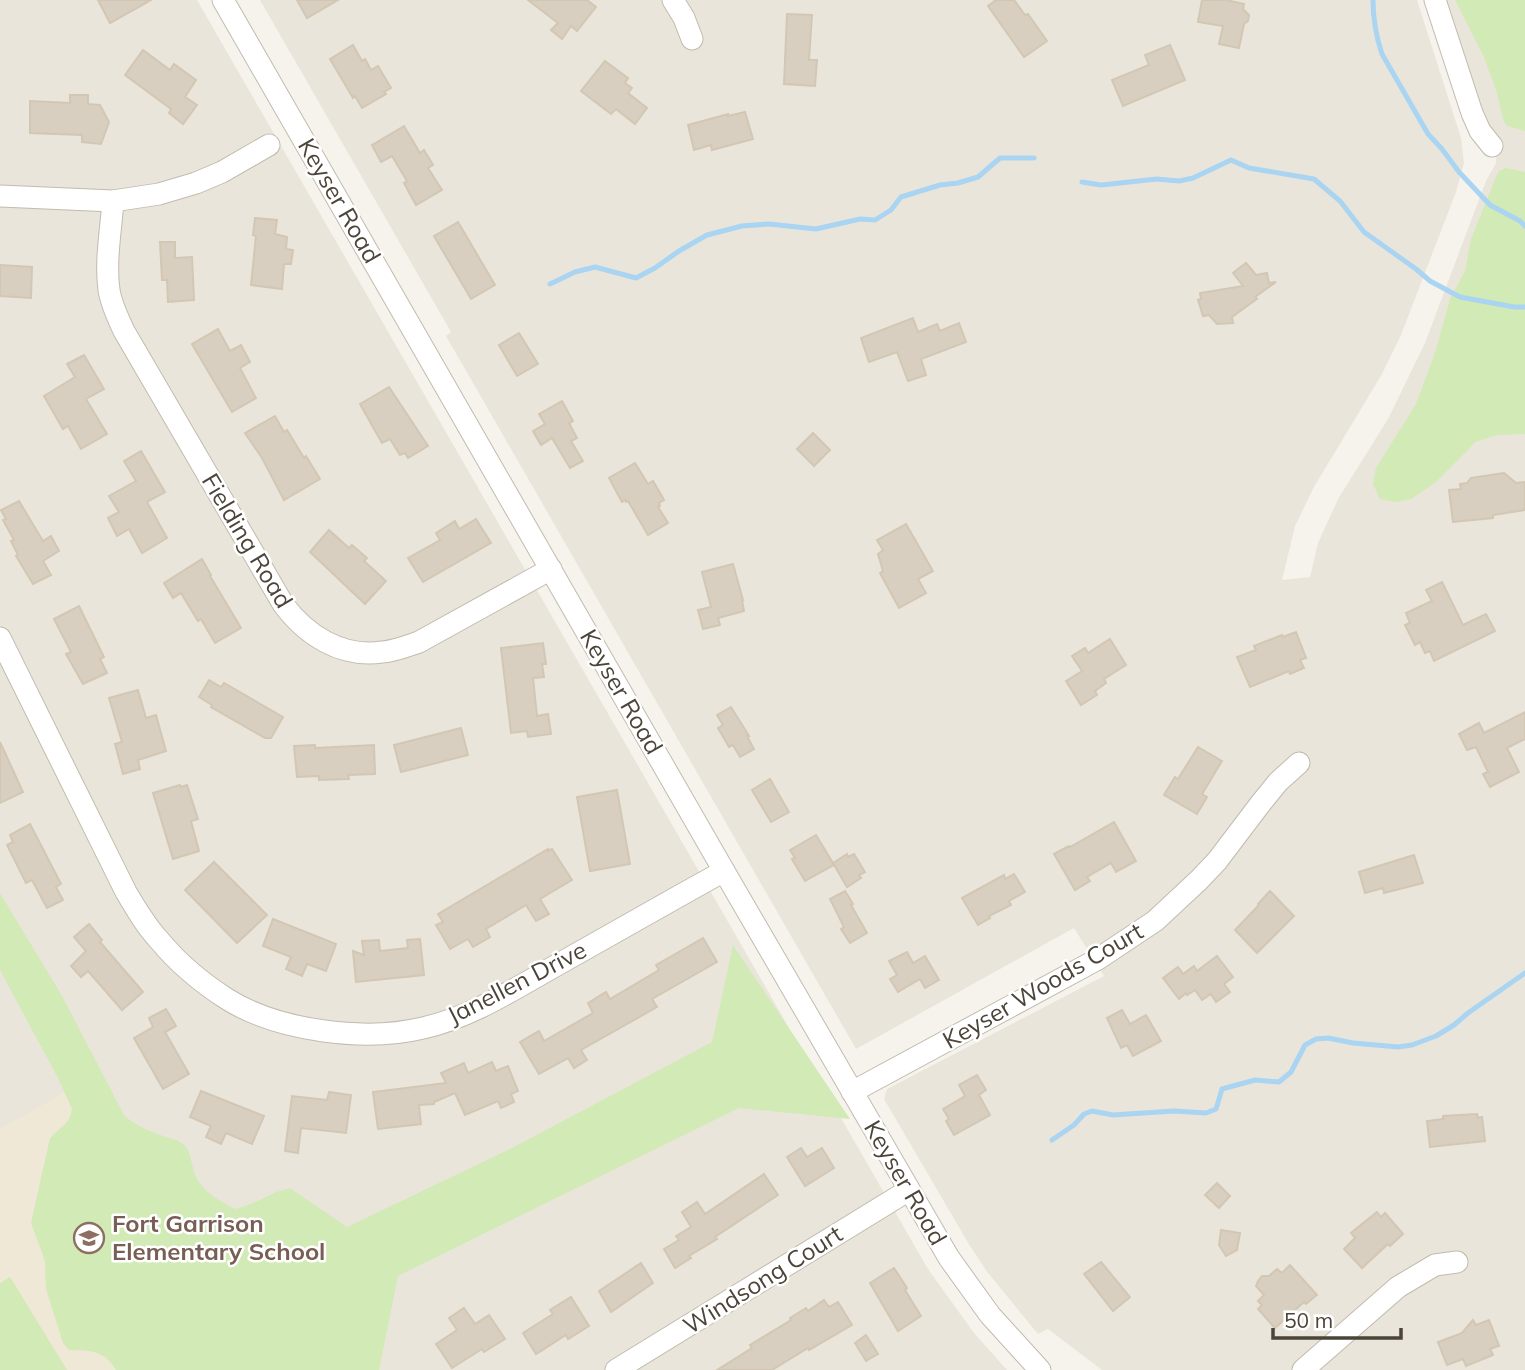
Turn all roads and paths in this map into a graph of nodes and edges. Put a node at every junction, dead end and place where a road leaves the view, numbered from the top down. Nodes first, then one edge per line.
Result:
1 (223, 0) edge
2 (673, 0) edge
3 (1435, 0) edge
4 (692, 39) dead end
5 (269, 145) dead end
6 (1492, 146) dead end
7 (0, 196) edge
8 (113, 201) junction
9 (551, 569) junction
10 (0, 638) edge
11 (1300, 762) dead end
12 (724, 871) junction
13 (852, 1092) junction
14 (909, 1190) junction
15 (1457, 1262) dead end
16 (616, 1370) edge
17 (1040, 1370) edge
18 (1303, 1370) edge

1 - 9 street, Keyser Road
2 - 4 street
3 - 6 street
5 - 8 street
7 - 8 street
8 - 9 street, Fielding Road
9 - 12 street, Keyser Road
10 - 12 street, Janellen Drive
11 - 13 street, Keyser Woods Court
12 - 13 street, Keyser Road
13 - 14 street, Keyser Road
14 - 16 street, Windsong Court
14 - 17 street, Keyser Road
15 - 18 street

